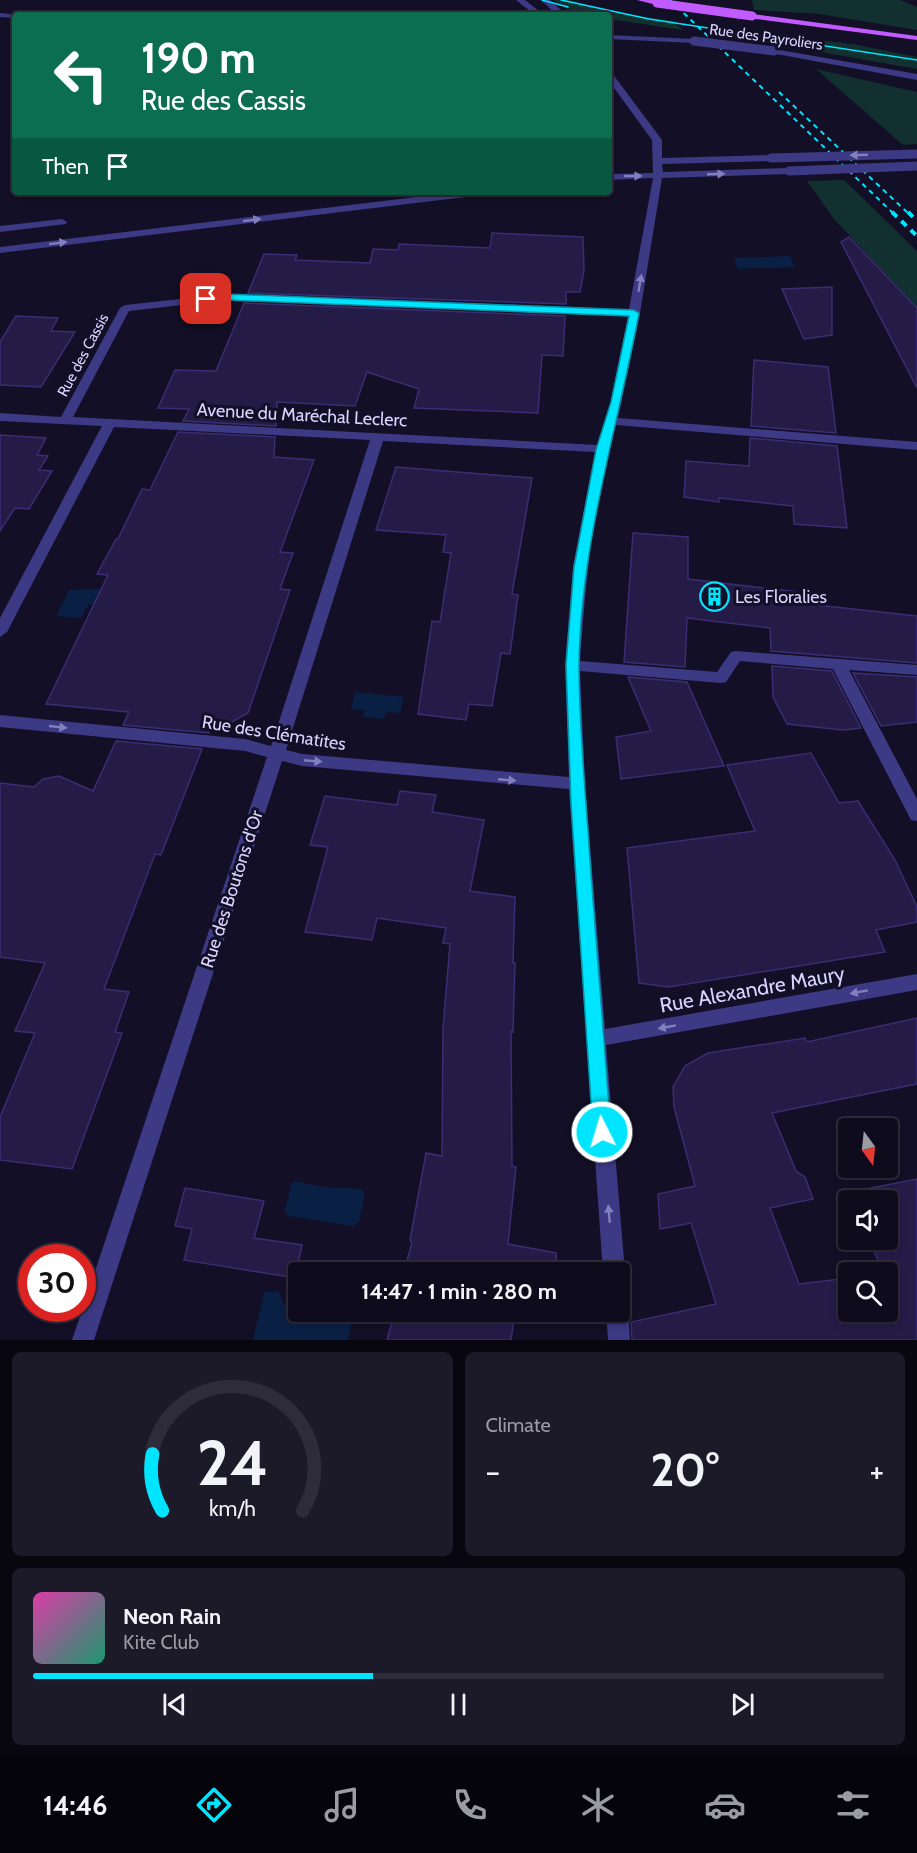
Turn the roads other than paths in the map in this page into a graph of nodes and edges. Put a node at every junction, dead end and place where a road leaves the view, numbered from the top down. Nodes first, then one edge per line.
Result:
1 (520, 0) edge
2 (545, 0) edge
3 (641, 0) edge
4 (536, 12) edge
5 (559, 12) edge
6 (612, 37) edge
7 (917, 38) edge
8 (917, 77) edge
9 (612, 79) edge
10 (917, 154) edge
11 (658, 160) junction
12 (917, 166) edge
13 (658, 176) junction
14 (612, 177) edge
15 (457, 195) edge
16 (62, 222) dead end
17 (0, 229) edge
18 (0, 250) edge
19 (634, 313) junction
20 (0, 417) edge
21 (65, 422) junction
22 (611, 422) junction
23 (109, 424) junction
24 (378, 436) junction
25 (917, 446) edge
26 (602, 450) junction
27 (0, 632) edge
28 (837, 662) junction
29 (572, 665) junction
30 (917, 670) edge
31 (0, 721) edge
32 (276, 753) junction
33 (577, 784) junction
34 (917, 815) edge
35 (917, 982) edge
36 (595, 1039) junction
37 (613, 1262) edge
38 (618, 1322) edge
39 (83, 1340) edge
40 (619, 1340) edge

1 - 4 street
2 - 5 street
3 - 7 main road, bridge
6 - 8 street, Rue des Payroliers, bridge
9 - 11 street
10 -> 11 street, bridge
11 - 13 street
13 -> 12 street, bridge
14 -> 13 street
19 -> 13 street
18 -> 15 street
16 - 17 street
19 - 21 street, Rue des Cassis
19 - 22 street
20 - 21 street, Avenue du Maréchal Leclerc
21 - 23 street, Avenue du Maréchal Leclerc
22 - 25 street
22 - 26 street
23 - 24 street, Avenue du Maréchal Leclerc
23 - 27 street
24 - 26 street, Avenue du Maréchal Leclerc
24 - 32 street, Rue des Boutons d'Or
26 - 29 street
28 - 29 street
28 - 30 street
28 - 34 street
29 - 33 street
31 -> 32 street, Rue des Clématites
32 -> 33 street, Rue des Clématites
32 - 39 street, Rue des Boutons d'Or
33 - 36 street
35 -> 36 street, Rue Alexandre Maury
37 -> 36 street
38 - 40 street

